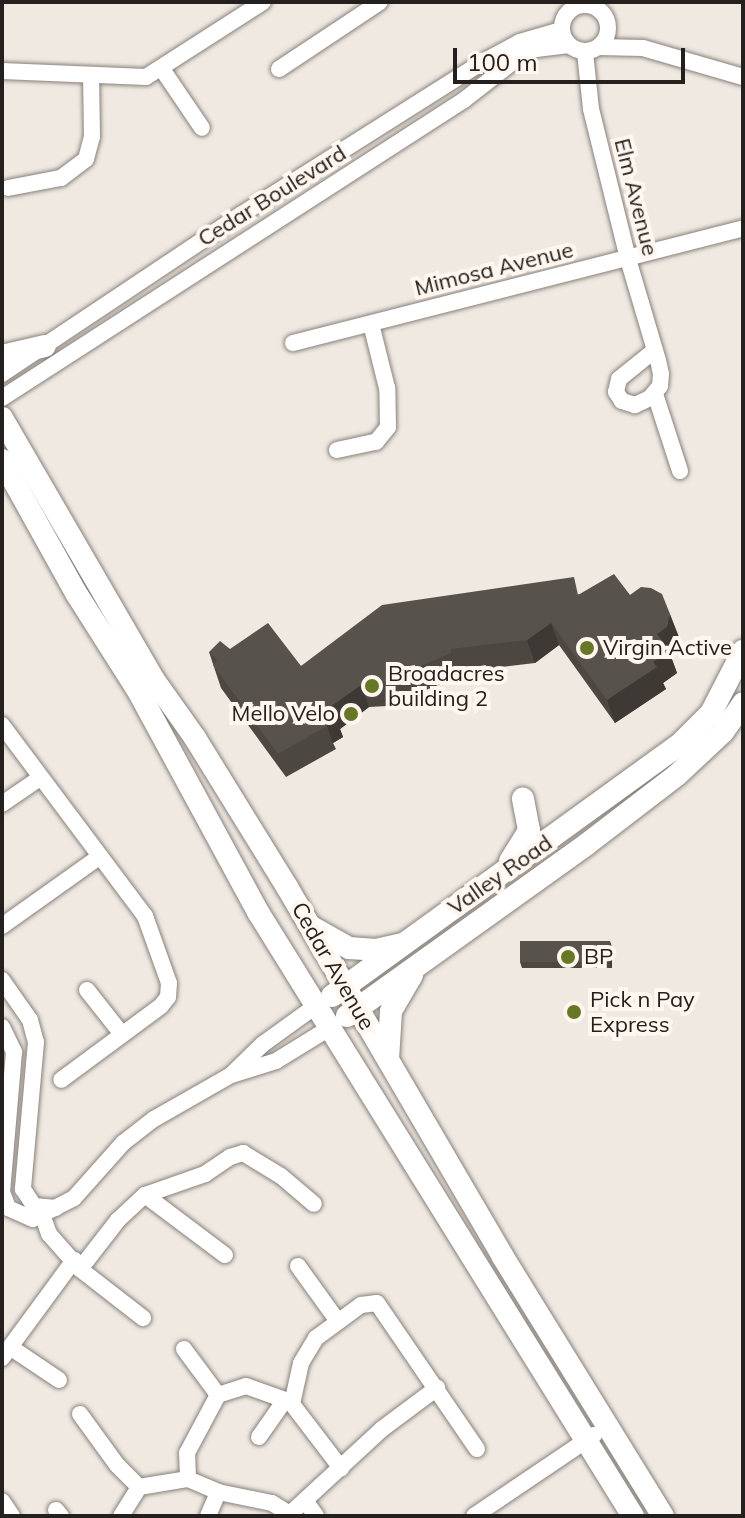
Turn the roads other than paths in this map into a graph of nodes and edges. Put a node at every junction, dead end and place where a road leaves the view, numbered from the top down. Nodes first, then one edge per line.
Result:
1 (263, 2) edge
2 (380, 2) edge
3 (595, 4) edge
4 (572, 5) edge
5 (608, 23) junction
6 (561, 30) junction
7 (584, 48) junction
8 (162, 69) junction
9 (279, 69) dead end
10 (743, 70) edge
11 (2, 71) edge
12 (91, 75) junction
13 (743, 77) edge
14 (385, 125) junction
15 (202, 128) dead end
16 (396, 144) junction
17 (8, 188) dead end
18 (743, 228) edge
19 (628, 259) junction
20 (371, 324) junction
21 (293, 343) dead end
22 (45, 346) junction
23 (655, 350) junction
24 (2, 356) edge
25 (2, 374) edge
26 (655, 394) junction
27 (2, 398) edge
28 (2, 418) edge
29 (337, 450) dead end
30 (5, 468) edge
31 (680, 471) dead end
32 (743, 651) edge
33 (743, 703) edge
34 (2, 725) edge
35 (704, 736) junction
36 (40, 778) junction
37 (523, 799) dead end
38 (2, 804) edge
39 (99, 857) junction
40 (503, 872) junction
41 (306, 923) junction
42 (2, 926) edge
43 (408, 943) junction
44 (416, 967) junction
45 (2, 980) edge
46 (344, 989) junction
47 (87, 990) dead end
48 (317, 1005) junction
49 (356, 1009) junction
50 (2, 1027) edge
51 (331, 1027) junction
52 (121, 1033) junction
53 (388, 1060) junction
54 (231, 1075) junction
55 (11, 1080) junction
56 (61, 1080) dead end
57 (34, 1083) junction
58 (145, 1195) junction
59 (314, 1204) dead end
60 (41, 1212) junction
61 (225, 1255) dead end
62 (77, 1265) junction
63 (298, 1266) dead end
64 (143, 1318) dead end
65 (337, 1320) junction
66 (184, 1349) dead end
67 (6, 1352) edge
68 (59, 1380) dead end
69 (437, 1388) junction
70 (218, 1395) junction
71 (288, 1402) junction
72 (80, 1414) dead end
73 (608, 1426) junction
74 (259, 1437) dead end
75 (585, 1441) junction
76 (477, 1449) dead end
77 (341, 1468) junction
78 (188, 1479) junction
79 (139, 1487) junction
80 (218, 1492) junction
81 (2, 1501) edge
82 (311, 1509) edge
83 (292, 1514) edge
84 (12, 1516) edge
85 (121, 1516) edge
86 (208, 1516) edge
87 (474, 1516) edge
88 (633, 1516) edge
89 (663, 1516) edge

1 - 8 street
2 - 9 street
3 - 4 street
3 - 5 street
4 - 6 street
5 - 7 street
5 - 10 street
6 - 7 street
6 - 14 street, Cedar Boulevard
7 - 13 street, Cedar Boulevard
7 - 16 street, Cedar Boulevard
7 - 19 street, Elm Avenue
8 - 12 street
8 - 15 street
11 - 12 street
12 - 17 street
14 - 16 street
14 - 22 street, Cedar Boulevard
16 - 27 street, Cedar Boulevard
18 - 19 street, Mimosa Avenue
19 - 20 street, Mimosa Avenue
19 - 23 street, Elm Avenue
20 - 21 street, Mimosa Avenue
20 - 29 street
22 - 24 main road
22 - 25 street, Cedar Boulevard
23 - 26 street, Elm Avenue
23 - 26 street
26 - 31 street, Elm Avenue
28 - 41 main road, Cedar Avenue
30 - 48 main road, Cedar Avenue
32 - 35 main road, Valley Road
33 - 35 main road, Valley Road
34 - 36 street
35 - 40 main road, Valley Road
35 - 44 main road, Valley Road
36 - 38 street
36 - 39 street
37 - 40 main road
39 - 42 street
39 - 52 street
40 - 43 main road, Valley Road
41 - 43 main road
41 - 46 main road, Cedar Avenue
43 - 46 main road, Valley Road
44 - 49 main road, Valley Road
44 - 53 main road
45 - 57 street
46 - 48 main road, Valley Road
46 - 49 main road, Cedar Avenue
47 - 52 street
48 - 51 main road, Cedar Avenue
48 - 54 street, Valley Road
49 - 51 main road, Valley Road
49 - 53 main road, Cedar Avenue
50 - 55 street
51 - 54 street, Valley Road
51 - 75 main road, Cedar Avenue
52 - 56 street
53 - 73 main road, Cedar Avenue
54 - 60 street, Valley Road
55 - 57 street
55 - 60 street
57 - 60 street
58 - 59 street
58 - 61 street
58 - 62 street
60 - 62 street
62 - 64 street
62 - 67 street
63 - 65 street
65 - 69 street
65 - 71 street
66 - 70 street
67 - 68 street
69 - 76 street
69 - 77 street
70 - 71 street
70 - 78 street
71 - 74 street
71 - 77 street
72 - 79 street
73 - 75 street
73 - 89 main road, Cedar Avenue
75 - 87 street
75 - 88 main road, Cedar Avenue
77 - 82 street
78 - 79 street
78 - 80 street
79 - 85 street
80 - 83 street
80 - 86 street
81 - 84 street
82 - 83 street

